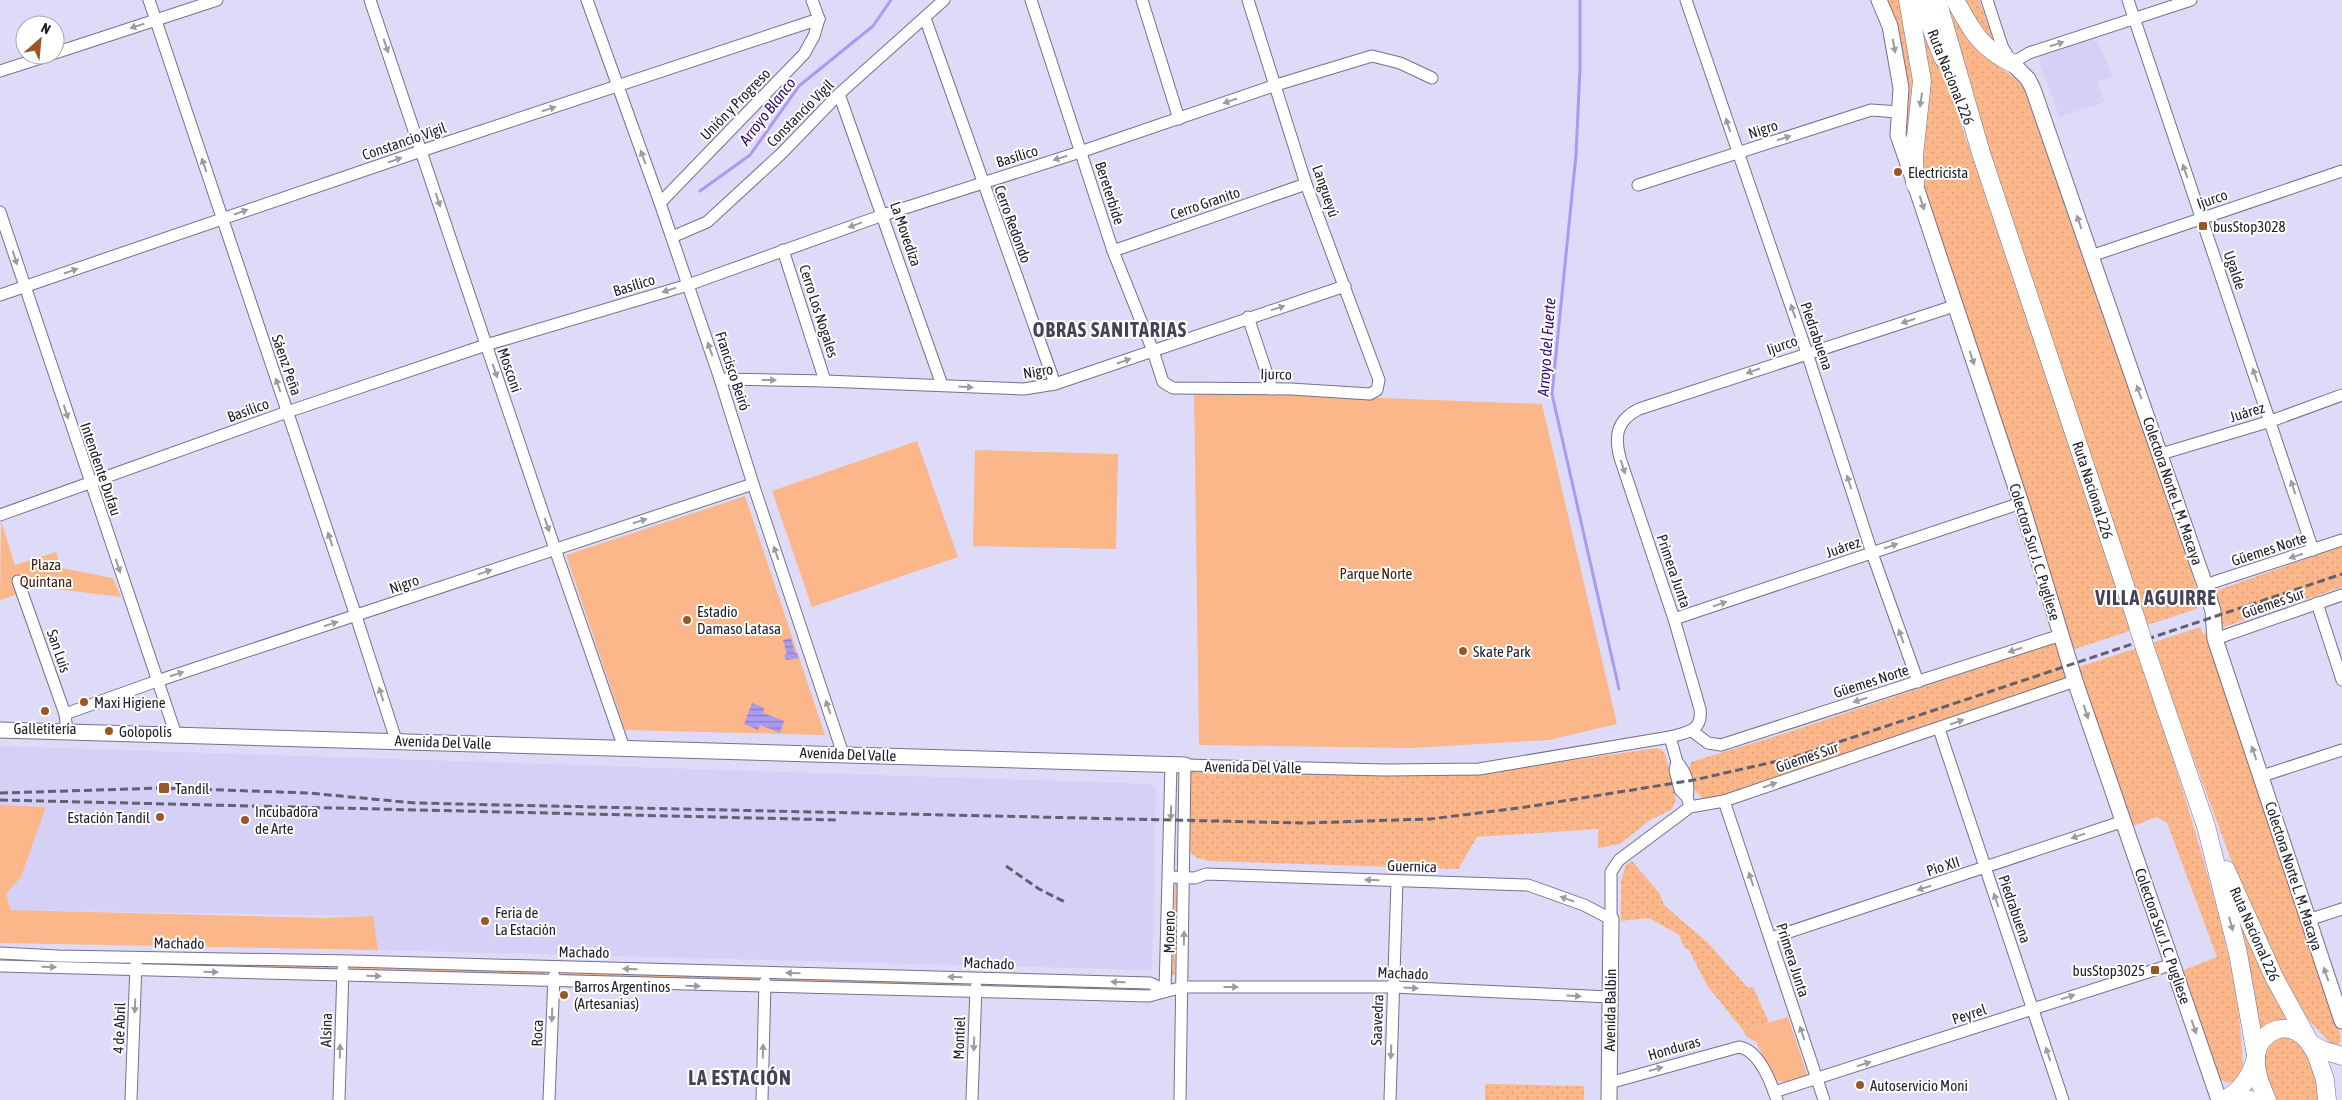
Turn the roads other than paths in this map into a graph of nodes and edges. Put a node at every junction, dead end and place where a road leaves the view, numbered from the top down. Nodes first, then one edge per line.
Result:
1 (149, 0) edge
2 (217, 0) edge
3 (370, 0) edge
4 (587, 0) edge
5 (812, 0) edge
6 (944, 0) edge
7 (1031, 0) edge
8 (1142, 0) edge
9 (1248, 0) edge
10 (1686, 0) edge
11 (1878, 0) edge
12 (1908, 0) edge
13 (1920, 0) edge
14 (1937, 0) edge
15 (1955, 0) edge
16 (1987, 0) edge
17 (2128, 0) edge
18 (2191, 0) edge
19 (819, 18) junction
20 (925, 18) junction
21 (156, 20) junction
22 (2134, 20) junction
23 (65, 50) edge
24 (2012, 63) junction
25 (21, 65) edge
26 (0, 72) edge
27 (1432, 78) dead end
28 (1276, 85) junction
29 (617, 86) junction
30 (839, 94) junction
31 (1898, 112) junction
32 (1179, 119) junction
33 (421, 151) junction
34 (1080, 152) junction
35 (1738, 153) junction
36 (1981, 153) junction
37 (2342, 170) edge
38 (982, 182) junction
39 (1306, 184) junction
40 (1915, 184) junction
41 (1638, 185) dead end
42 (660, 203) junction
43 (0, 212) edge
44 (883, 215) junction
45 (222, 218) junction
46 (2201, 218) junction
47 (672, 237) junction
48 (783, 250) junction
49 (1113, 251) junction
50 (2091, 256) junction
51 (688, 285) junction
52 (1345, 286) junction
53 (25, 287) junction
54 (0, 294) edge
55 (1954, 306) junction
56 (1248, 317) junction
57 (486, 344) junction
58 (1153, 351) junction
59 (1807, 353) junction
60 (720, 379) junction
61 (826, 381) junction
62 (1055, 384) junction
63 (942, 385) junction
64 (1172, 388) joint
65 (1272, 389) junction
66 (1377, 390) joint
67 (2342, 395) edge
68 (287, 412) junction
69 (1623, 420) joint
70 (2271, 421) junction
71 (2161, 454) junction
72 (90, 484) junction
73 (753, 484) junction
74 (2020, 503) junction
75 (0, 515) edge
76 (2342, 540) edge
77 (555, 549) junction
78 (2313, 550) junction
79 (1872, 553) junction
80 (18, 581) dead end
81 (2205, 585) junction
82 (2342, 595) edge
83 (2317, 603) junction
84 (356, 616) junction
85 (1674, 619) junction
86 (2061, 635) junction
87 (2215, 639) junction
88 (2342, 680) edge
89 (157, 681) junction
90 (2075, 681) junction
91 (1918, 682) junction
92 (65, 714) junction
93 (1939, 729) junction
94 (0, 730) edge
95 (1692, 731) junction
96 (67, 732) junction
97 (176, 735) junction
98 (1670, 737) junction
99 (396, 740) junction
100 (624, 748) junction
101 (2342, 750) edge
102 (843, 754) junction
103 (1178, 765) junction
104 (2262, 776) junction
105 (1724, 801) junction
106 (1688, 802) junction
107 (2124, 821) junction
108 (2206, 826) junction
109 (1185, 860) junction
110 (1985, 868) junction
111 (1206, 874) junction
112 (1169, 877) junction
113 (1185, 877) junction
114 (1397, 881) junction
115 (2342, 909) edge
116 (1611, 919) junction
117 (2308, 920) junction
118 (1770, 938) junction
119 (0, 953) edge
120 (136, 957) junction
121 (343, 961) junction
122 (2173, 964) junction
123 (0, 966) edge
124 (554, 967) junction
125 (136, 970) junction
126 (766, 972) junction
127 (342, 976) junction
128 (976, 978) junction
129 (554, 982) junction
130 (1183, 987) junction
131 (1393, 987) junction
132 (765, 988) junction
133 (1165, 990) junction
134 (976, 993) junction
135 (1610, 997) junction
136 (2034, 1008) junction
137 (2342, 1021) edge
138 (2308, 1042) junction
139 (2256, 1056) junction
140 (2342, 1056) edge
141 (2342, 1064) edge
142 (1818, 1080) junction
143 (1609, 1083) junction
144 (1775, 1096) edge
145 (2327, 1097) edge
146 (131, 1100) edge
147 (339, 1100) edge
148 (549, 1100) edge
149 (762, 1100) edge
150 (972, 1100) edge
151 (1180, 1100) edge
152 (1390, 1100) edge
153 (1610, 1100) edge
154 (1824, 1100) edge
155 (2063, 1100) edge
156 (2222, 1100) edge
157 (2250, 1100) edge
158 (2267, 1100) edge

1 - 21 street, Sáenz Peña
2 - 21 street
3 -> 33 street, Mosconi
4 - 29 street, Francisco Beiró
5 - 19 street
6 - 20 street, Constancio Vigil
7 - 34 street, Bereterbide
8 - 32 street
9 - 28 street, Langueyú
35 -> 10 street, Piedrabuena
11 -> 31 main road, Colectora Sur J. C. Pugliese
12 -> 40 highway
13 - 36 highway, Ruta Nacional 226
14 - 36 highway, Ruta Nacional 226
15 - 24 highway
16 - 24 street, Colectora Norte L. M. Macaya
17 - 22 street, Ugalde
18 - 22 street
19 - 29 street, Constancio Vigil
19 - 42 street, Unión y Progreso
20 - 30 street, Constancio Vigil
20 - 38 street, Cerro Redondo
21 -> 23 street
45 -> 21 street, Sáenz Peña
24 -> 22 street
46 -> 22 street, Ugalde
50 -> 24 main road, Colectora Norte L. M. Macaya
25 - 26 street
27 - 28 street, Basílico
28 -> 32 street, Basílico
28 - 39 street, Langueyú
33 -> 29 street, Constancio Vigil
42 -> 29 street, Francisco Beiró
30 - 44 street, La Movediza
30 - 47 street, Constancio Vigil
35 -> 31 street, Nigro
31 - 40 main road, Colectora Sur J. C. Pugliese
32 - 34 street, Basílico
45 -> 33 street, Constancio Vigil
33 -> 57 street, Mosconi
34 -> 38 street, Basílico
34 - 49 street, Bereterbide
35 - 41 street, Nigro
59 -> 35 street, Piedrabuena
36 - 108 highway, Ruta Nacional 226, bridge
37 - 46 street, Ijurco
38 - 44 street, Basílico
38 - 62 street, Cerro Redondo
39 - 49 street, Cerro Granito
39 - 52 street, Langueyú
40 -> 55 main road, Colectora Sur J. C. Pugliese
42 - 47 street, Francisco Beiró
43 -> 53 street, Intendente Dufau
44 -> 48 street, Basílico
44 - 63 street, La Movediza
53 -> 45 street, Constancio Vigil
68 -> 45 street, Sáenz Peña
46 - 50 street, Ijurco
70 -> 46 street, Ugalde
47 - 51 street, Francisco Beiró
48 - 51 street, Basílico
48 - 61 street, Cerro Los Nogales
49 - 58 street, Bereterbide
71 -> 50 main road, Colectora Norte L. M. Macaya
51 -> 57 street, Basílico
60 -> 51 street, Francisco Beiró
56 -> 52 street, Nigro
52 - 66 street, Langueyú
53 - 54 street, Constancio Vigil
53 -> 72 street, Intendente Dufau
55 -> 59 street, Ijurco
55 -> 74 main road, Colectora Sur J. C. Pugliese
56 - 58 street, Nigro
56 - 65 street
57 - 68 street, Basílico
57 -> 77 street, Mosconi
62 -> 58 street, Nigro
58 - 64 street, Bereterbide
59 -> 69 street, Ijurco
79 -> 59 street, Piedrabuena
60 -> 61 street, Nigro
60 - 73 street, Francisco Beiró
61 - 63 street, Nigro
63 -> 62 street, Nigro
64 - 65 street, Ijurco
65 - 66 street, Ijurco
67 - 70 street, Juárez
68 - 72 street, Basílico
84 -> 68 street, Sáenz Peña
69 -> 85 street, Primera Junta
70 - 71 street, Juárez
78 -> 70 street, Ugalde
71 - 81 main road, Colectora Norte L. M. Macaya
72 - 75 street, Basílico
72 -> 89 street, Intendente Dufau
77 -> 73 street, Nigro
102 -> 73 street, Francisco Beiró
79 -> 74 street, Juárez
74 - 86 main road, Colectora Sur J. C. Pugliese
76 - 78 street, Güemes Norte
84 -> 77 street, Nigro
77 - 100 street, Mosconi
78 -> 81 street, Güemes Norte
85 -> 79 street, Juárez
91 -> 79 street, Piedrabuena
80 - 92 street, San Luis
81 - 87 main road, Colectora Norte L. M. Macaya
82 - 83 street, Güemes Sur
83 - 87 street, Güemes Sur
83 - 88 street
89 -> 84 street, Nigro
99 -> 84 street, Sáenz Peña
85 - 95 street, Primera Junta
86 - 90 main road, Colectora Sur J. C. Pugliese
86 -> 91 street, Güemes Norte
104 -> 87 main road, Colectora Norte L. M. Macaya
89 - 92 street, Nigro
89 - 97 street, Intendente Dufau
93 -> 90 street, Güemes Sur
90 -> 107 main road, Colectora Sur J. C. Pugliese
91 -> 95 street, Güemes Norte
92 - 96 street, San Luis
105 -> 93 street, Güemes Sur
93 - 110 street, Piedrabuena
94 - 96 main road, Avenida Del Valle
95 - 98 street, Avenida Del Valle
96 - 97 main road, Avenida Del Valle
97 - 99 main road, Avenida Del Valle
98 - 103 street, Avenida Del Valle
98 - 106 street
99 - 100 main road, Avenida Del Valle
100 - 102 main road, Avenida Del Valle
101 - 104 street
102 - 103 main road, Avenida Del Valle
103 - 109 street, Moreno
103 -> 112 street, Moreno
104 - 117 main road, Colectora Norte L. M. Macaya
105 - 106 street, Güemes Sur
118 -> 105 street, Primera Junta
106 - 116 street, Güemes Sur
107 -> 110 street, Pío XII
107 - 122 main road, Colectora Sur J. C. Pugliese
108 - 138 highway, Ruta Nacional 226
108 -> 139 highway, Ruta Nacional 226
109 - 111 street
109 - 113 street, Moreno
110 -> 118 street, Pío XII
136 -> 110 street, Piedrabuena
111 - 113 street, Guernica
114 -> 111 street, Guernica
112 - 113 street, Guernica
112 - 133 street, Moreno
130 -> 113 street, Moreno
116 -> 114 street, Guernica
114 - 131 street, Saavedra
115 - 117 street
116 - 135 main road, Avenida Balbín
137 -> 117 main road, Colectora Norte L. M. Macaya
142 -> 118 street, Primera Junta
119 - 120 street, Machado
120 - 121 street, Machado
120 - 125 street, 4 de Abril
121 - 124 street, Machado
121 - 127 street, Alsina
136 -> 122 street, Peyrel
122 -> 156 main road, Colectora Sur J. C. Pugliese
123 -> 125 street, Machado
126 -> 124 street, Machado
124 - 129 street, Roca
125 -> 127 street, Machado
125 -> 146 street, 4 de Abril
128 -> 126 street, Machado
126 - 132 street
127 -> 129 street, Machado
147 -> 127 street, Alsina
133 -> 128 street, Machado
128 - 134 street, Montiel
129 -> 132 street, Machado
129 -> 148 street, Roca
130 -> 131 street, Machado
130 - 133 street, Machado
130 - 151 street, Moreno
131 -> 135 street, Machado
131 -> 152 street, Saavedra
132 - 134 street, Machado
149 -> 132 street
133 - 134 street, Machado
134 -> 150 street, Montiel
135 - 143 main road, Avenida Balbín
142 -> 136 street, Peyrel
155 -> 136 street, Piedrabuena
138 - 139 highway
138 - 140 highway
138 - 145 highway, Ruta Nacional 226
139 - 156 highway
139 - 158 highway, Ruta Nacional 226
141 - 145 highway
142 - 144 street, Peyrel
142 - 154 street, Primera Junta
143 -> 144 street, Honduras
143 - 153 main road, Avenida Balbín
156 - 157 highway

